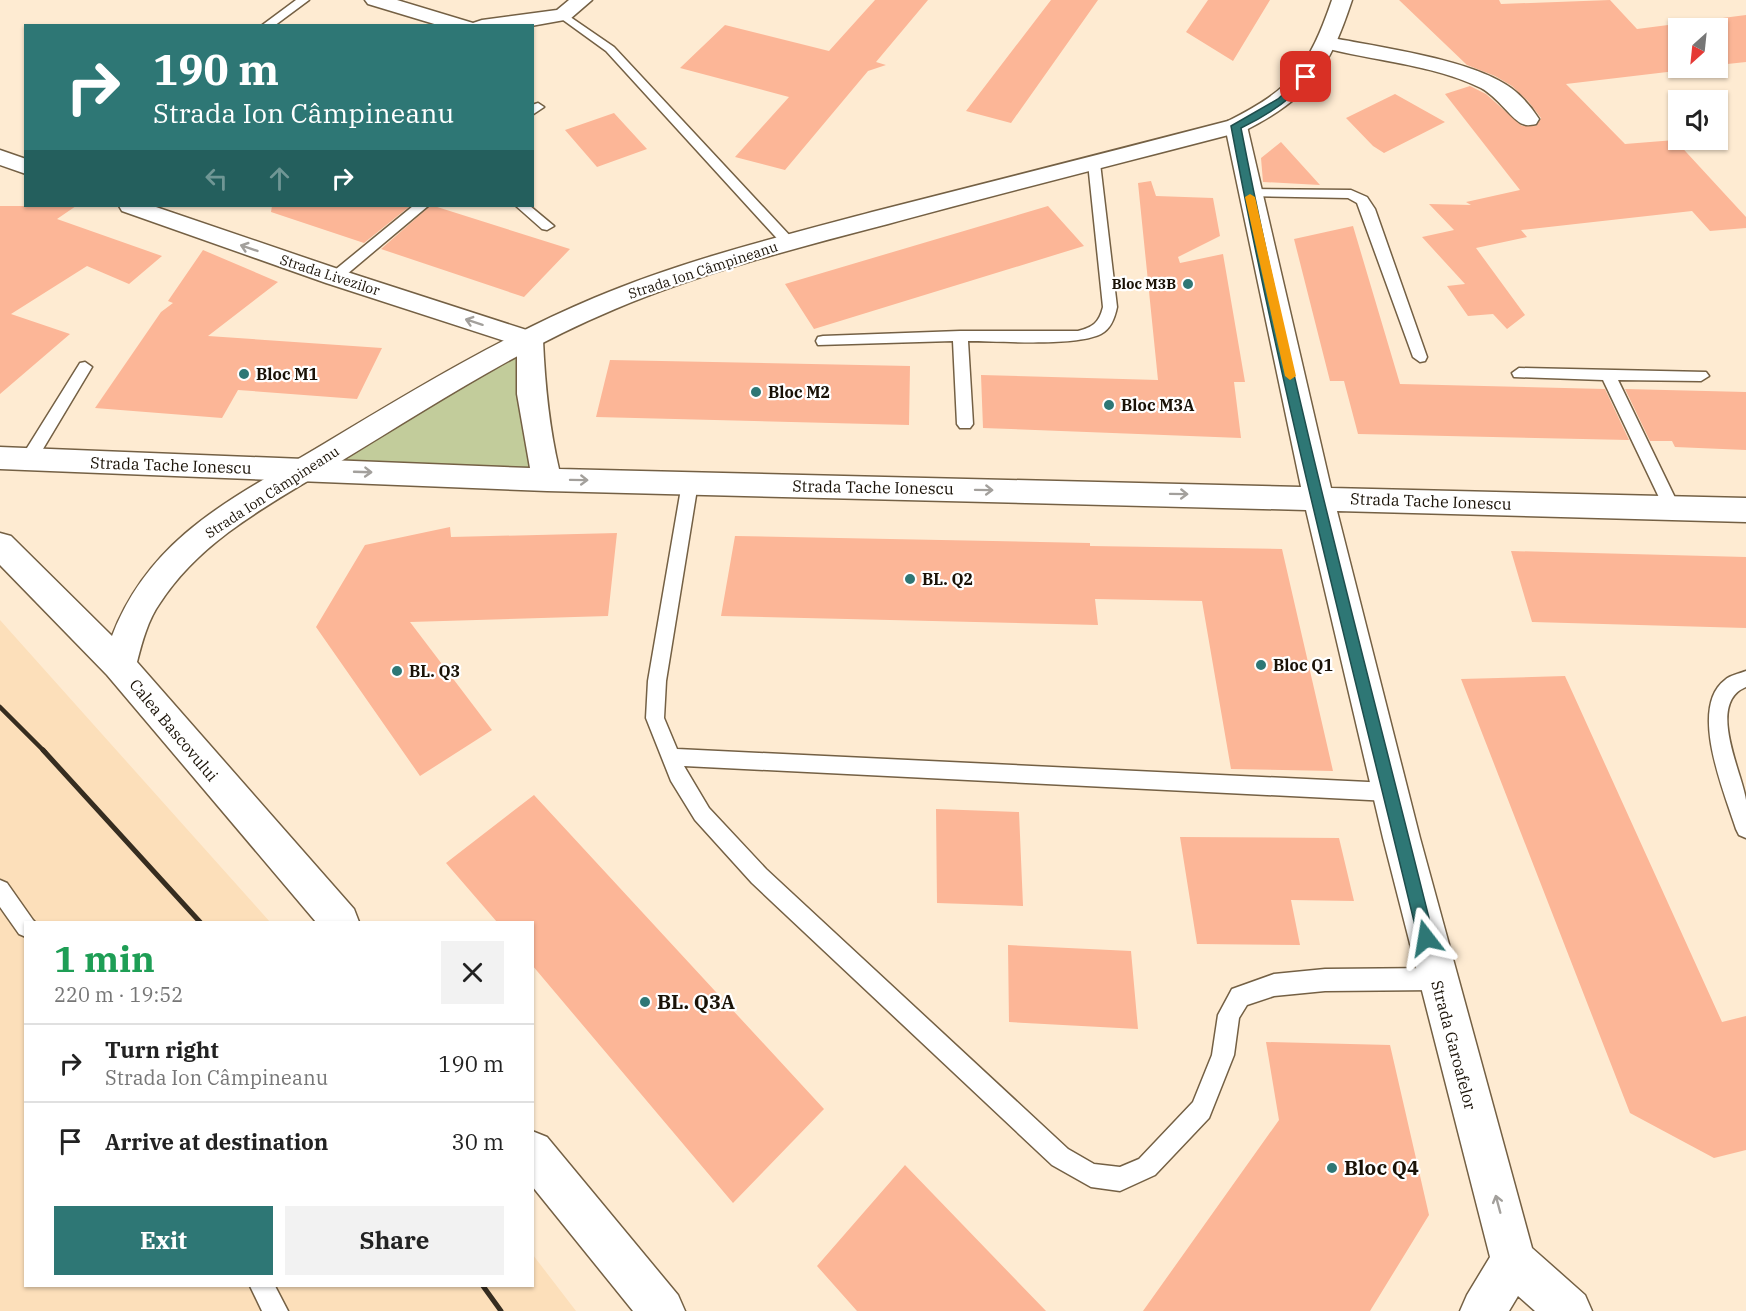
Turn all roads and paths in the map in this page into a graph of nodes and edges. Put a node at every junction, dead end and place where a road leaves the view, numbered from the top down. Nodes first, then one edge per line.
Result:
1 (303, 0) edge
2 (375, 0) edge
3 (582, 0) edge
4 (1342, 0) edge
5 (563, 15) junction
6 (269, 24) edge
7 (458, 24) edge
8 (497, 24) edge
9 (1328, 43) junction
10 (1528, 119) dead end
11 (1236, 126) junction
12 (0, 158) edge
13 (1094, 163) junction
14 (24, 166) edge
15 (1249, 193) junction
16 (134, 207) edge
17 (420, 207) edge
18 (523, 207) edge
19 (547, 226) dead end
20 (788, 242) junction
21 (335, 277) junction
22 (960, 336) junction
23 (530, 340) junction
24 (823, 341) dead end
25 (1420, 357) dead end
26 (85, 367) dead end
27 (1519, 373) dead end
28 (1608, 375) junction
29 (1701, 376) dead end
30 (965, 424) dead end
31 (14, 459) edge
32 (305, 470) junction
33 (547, 480) junction
34 (690, 483) junction
35 (1318, 498) junction
36 (1672, 508) junction
37 (1746, 510) edge
38 (0, 545) edge
39 (119, 665) junction
40 (1746, 679) edge
41 (670, 757) junction
42 (1389, 792) junction
43 (1746, 829) edge
44 (0, 890) edge
45 (339, 921) edge
46 (24, 924) edge
47 (1437, 979) junction
48 (534, 1154) edge
49 (1513, 1261) junction
50 (263, 1287) edge
51 (276, 1311) edge
52 (662, 1311) edge
53 (1483, 1311) edge
54 (1569, 1311) edge

1 - 6 lane
2 - 7 street
3 - 5 street
4 - 9 street, Strada Ion Câmpineanu
5 - 8 street
5 - 20 lane
9 - 10 street
9 - 11 street, Strada Ion Câmpineanu
11 - 13 street, Strada Ion Câmpineanu
11 - 15 street, Strada Garoafelor
12 - 14 street
13 - 20 street, Strada Ion Câmpineanu
13 - 22 lane
15 - 25 lane
15 - 35 street, Strada Garoafelor
21 -> 16 street, Strada Livezilor
17 - 21 lane
18 - 19 lane
20 - 23 street, Strada Ion Câmpineanu
23 -> 21 street, Strada Livezilor
22 - 24 lane
22 - 30 lane
23 - 32 street, Strada Ion Câmpineanu
23 - 33 street
26 - 31 lane
27 - 28 lane
28 - 29 lane
28 - 36 lane
31 - 32 street, Strada Tache Ionescu
32 -> 33 street, Strada Tache Ionescu
32 - 39 street, Strada Ion Câmpineanu
33 -> 34 street, Strada Tache Ionescu
34 -> 35 street, Strada Tache Ionescu
34 - 41 lane
35 - 36 street, Strada Tache Ionescu
35 - 42 street, Strada Garoafelor
36 - 37 street, Strada Tache Ionescu
38 - 39 street, Calea Bascovului
39 - 45 street, Calea Bascovului
40 - 43 lane
41 - 42 lane
41 - 47 lane
42 - 47 street, Strada Garoafelor
44 - 46 lane
49 -> 47 street, Strada Garoafelor
48 - 52 street
49 - 53 street
49 - 54 street
50 - 51 lane

